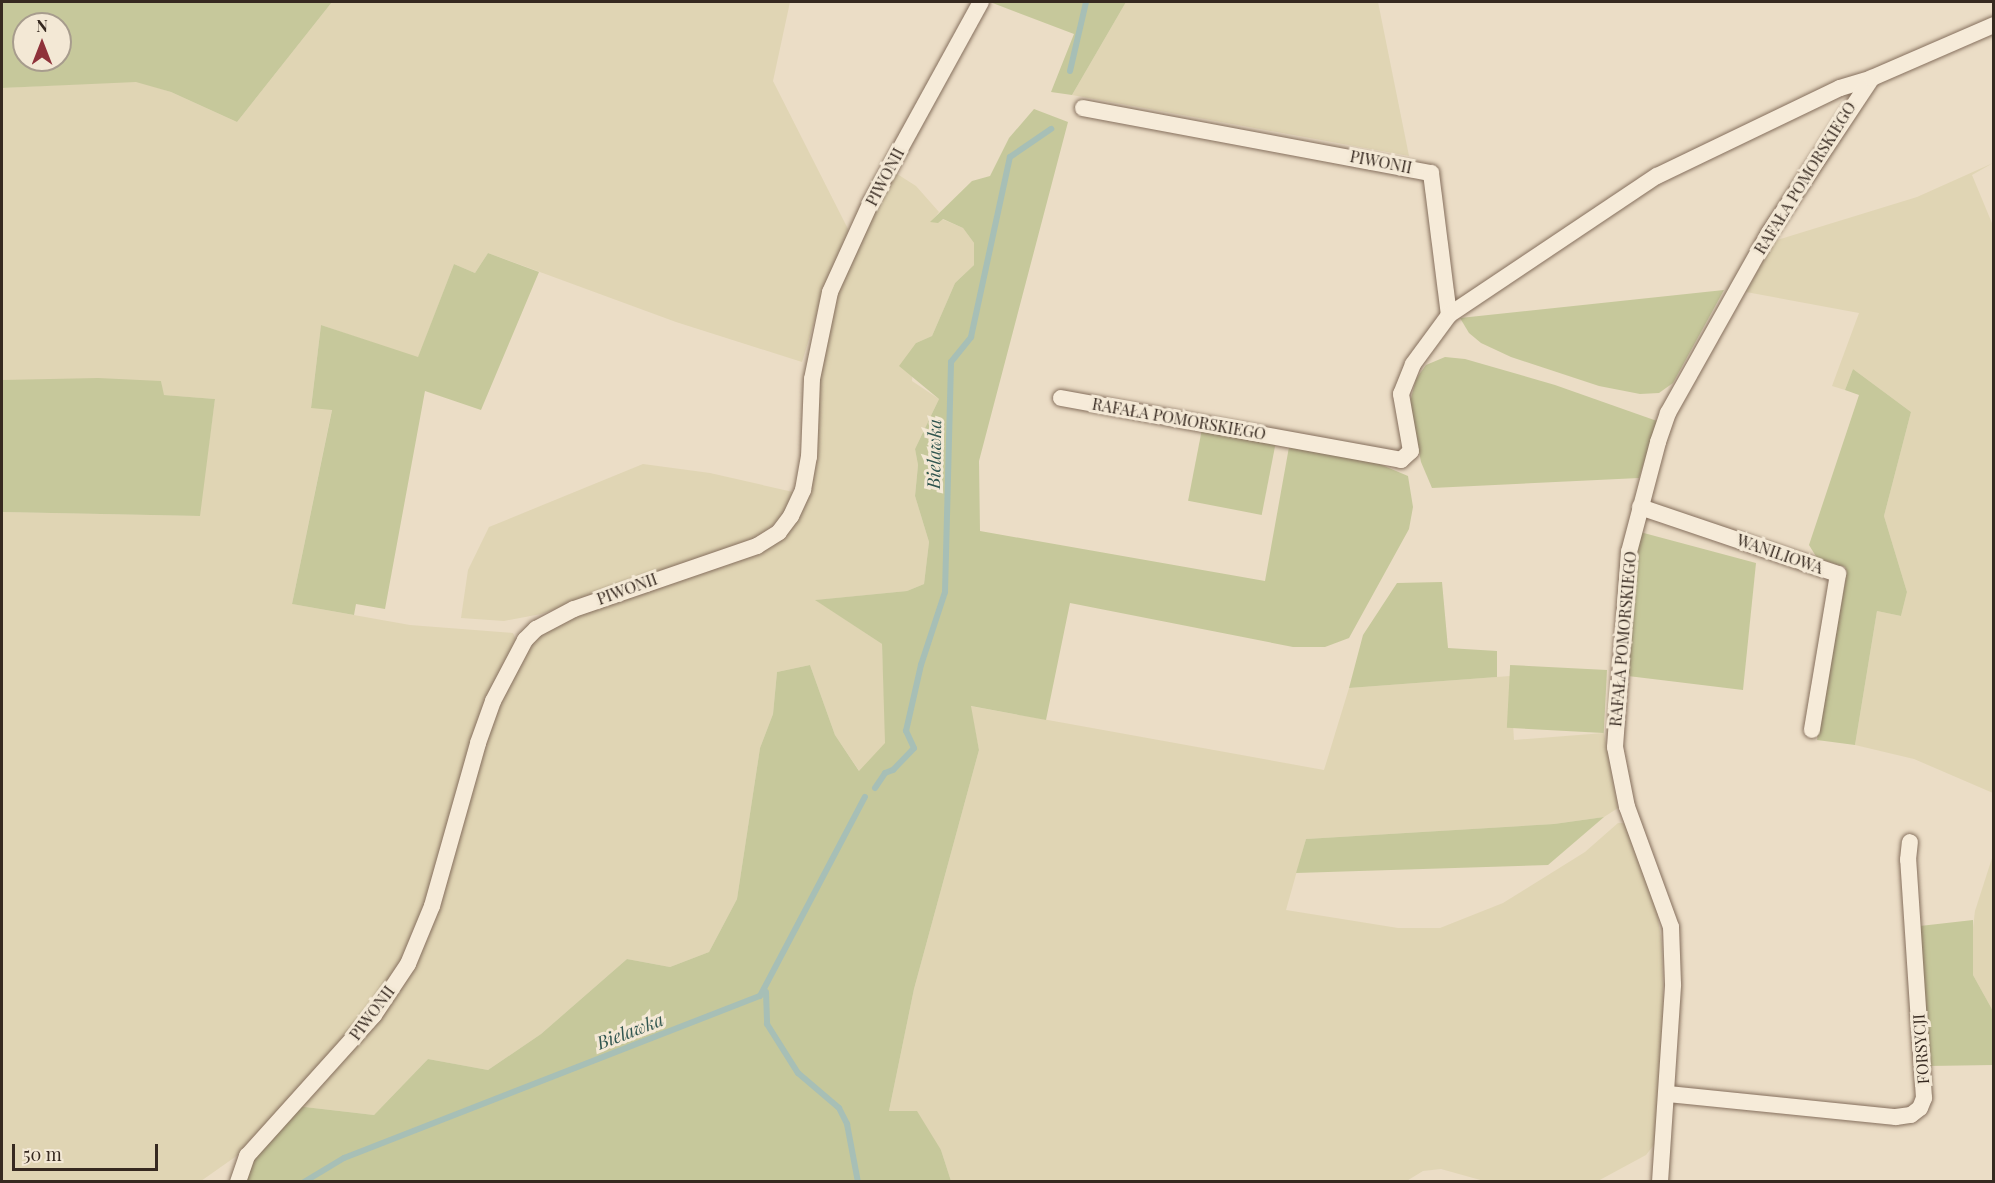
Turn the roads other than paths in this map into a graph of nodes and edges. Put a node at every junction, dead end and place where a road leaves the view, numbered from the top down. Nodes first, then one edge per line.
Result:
1 (981, 2) edge
2 (1994, 25) edge
3 (1872, 78) junction
4 (1083, 108) dead end
5 (1449, 315) junction
6 (1061, 398) dead end
7 (1640, 507) junction
8 (1812, 730) dead end
9 (1910, 842) dead end
10 (1668, 1094) junction
11 (238, 1182) edge
12 (1660, 1182) edge

1 - 11 street, PIWONII
2 - 3 street, RAFAŁA POMORSKIEGO
3 - 5 street, RAFAŁA POMORSKIEGO
3 - 7 street, RAFAŁA POMORSKIEGO
4 - 5 street, PIWONII
5 - 6 street, RAFAŁA POMORSKIEGO
7 - 8 street, WANILIOWA
7 - 10 street, RAFAŁA POMORSKIEGO
9 - 10 street, FORSYCJI
10 - 12 street, RAFAŁA POMORSKIEGO

